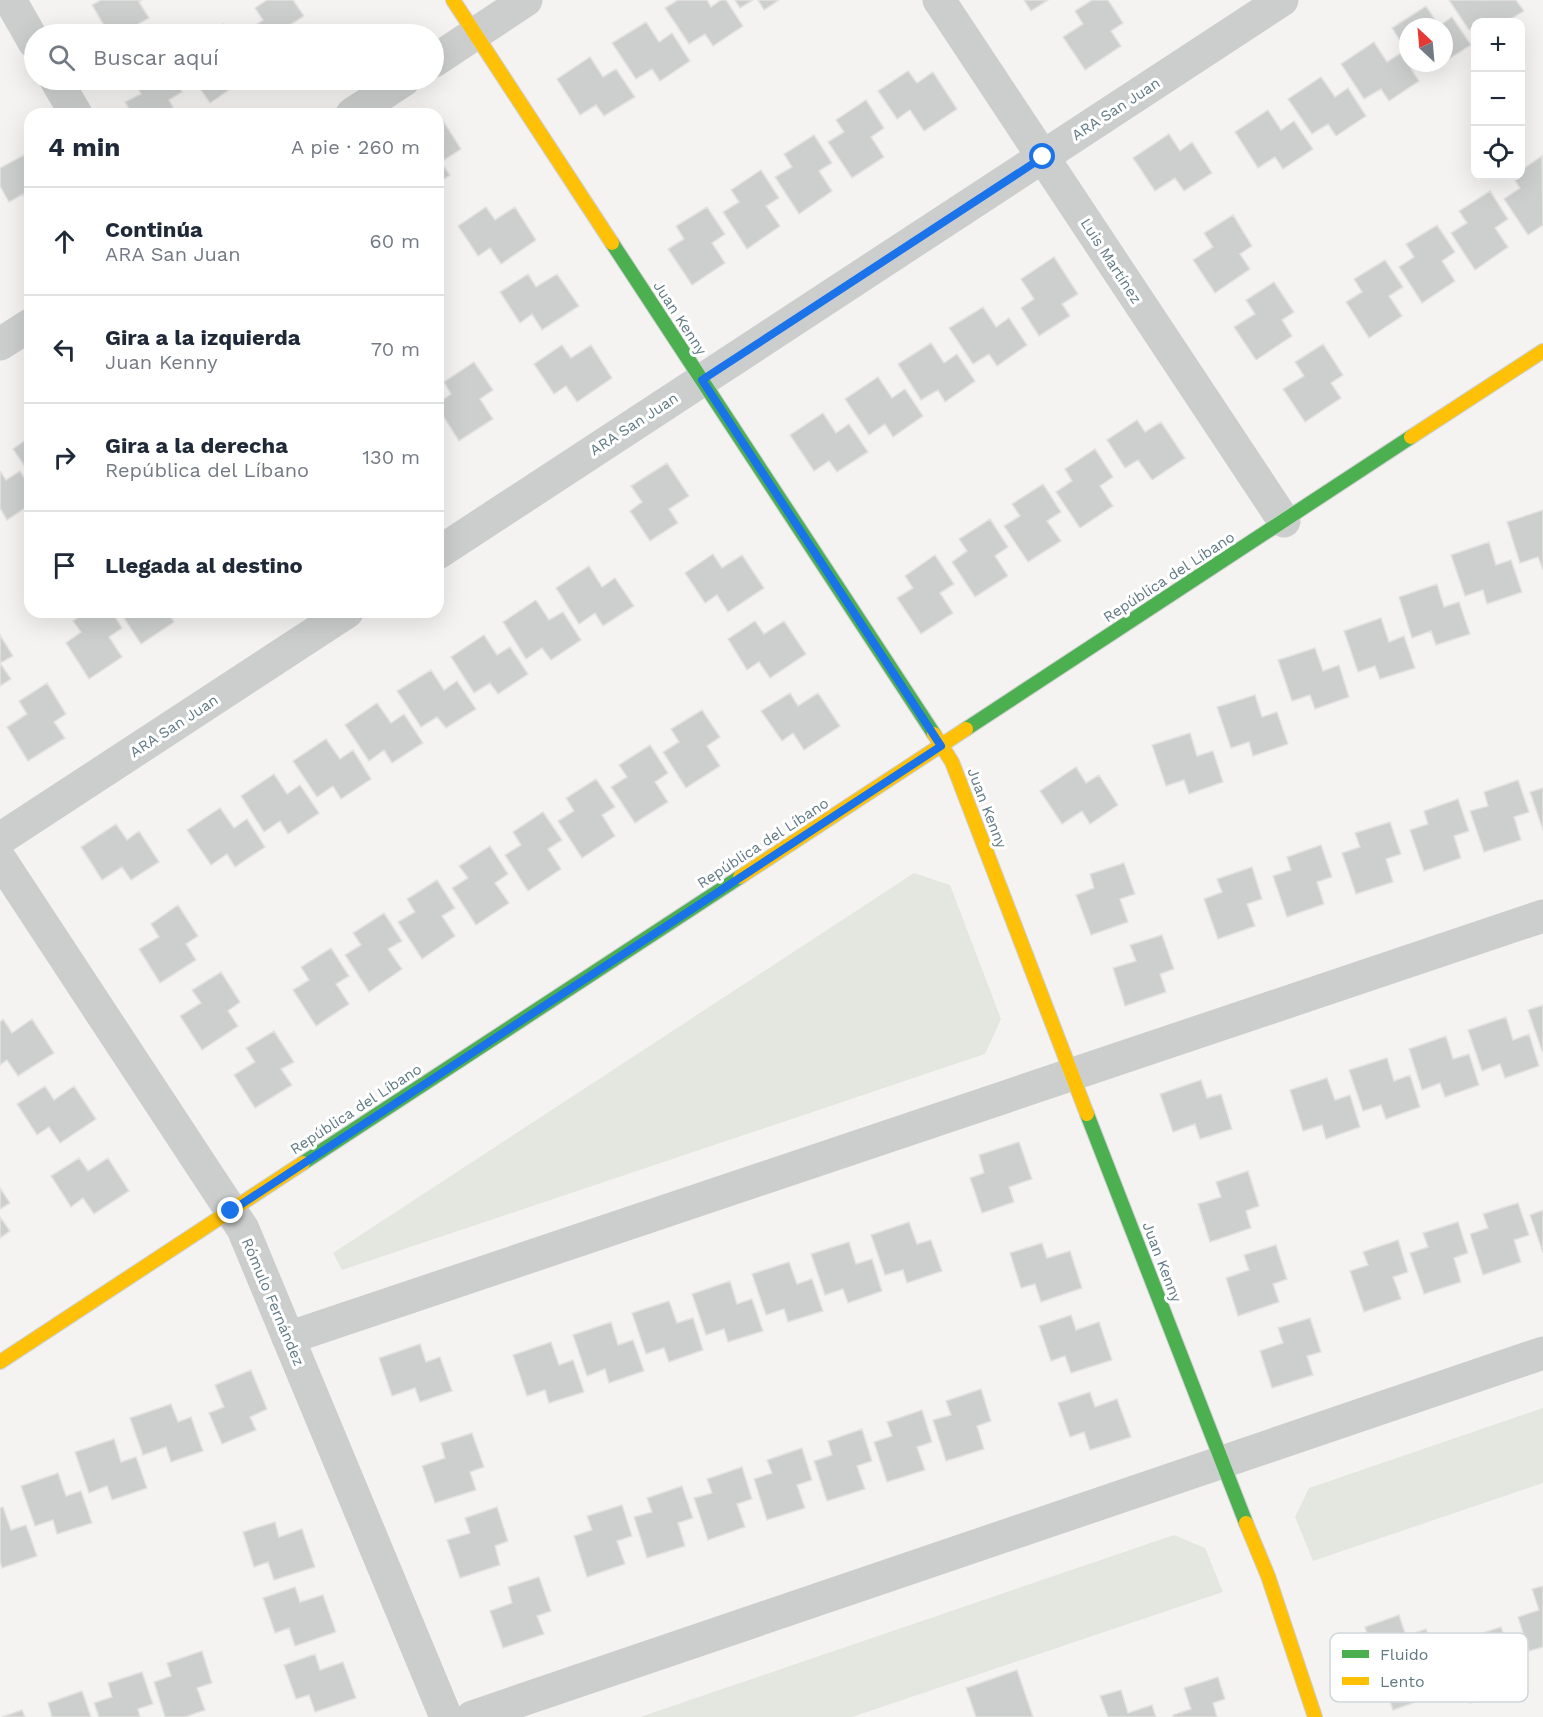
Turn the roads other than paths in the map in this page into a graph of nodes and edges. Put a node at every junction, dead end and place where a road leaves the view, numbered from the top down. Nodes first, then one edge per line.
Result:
1 (10, 0) edge
2 (453, 0) edge
3 (526, 0) edge
4 (939, 0) edge
5 (1282, 0) edge
6 (24, 24) edge
7 (475, 34) junction
8 (444, 54) edge
9 (62, 90) edge
10 (389, 90) edge
11 (72, 108) edge
12 (361, 108) edge
13 (1043, 157) junction
14 (24, 328) edge
15 (0, 344) edge
16 (1543, 351) edge
17 (702, 380) junction
18 (1284, 521) junction
19 (444, 549) edge
20 (338, 618) edge
21 (941, 746) junction
22 (0, 839) edge
23 (0, 859) edge
24 (1543, 916) edge
25 (1072, 1074) junction
26 (231, 1211) junction
27 (288, 1338) junction
28 (1543, 1353) edge
29 (0, 1362) edge
30 (1221, 1462) junction
31 (446, 1717) edge
32 (472, 1717) edge
33 (1315, 1717) edge

1 - 6 street
2 - 7 street, Juan Kenny
3 - 7 street
4 - 13 street, Luis Martínez
5 - 13 street, ARA San Juan
7 - 8 street
7 - 17 street, Juan Kenny
9 - 11 street
10 - 12 street
13 - 17 street, ARA San Juan
13 - 18 street, Luis Martínez
14 - 15 street
16 - 18 street, República del Líbano
17 - 19 street, ARA San Juan
17 - 21 street, Juan Kenny
18 - 21 street, República del Líbano
20 - 22 street, ARA San Juan
21 - 25 street, Juan Kenny
21 - 26 street, República del Líbano
23 - 26 street, Rómulo Fernández
24 - 25 street
25 - 27 street
25 - 30 street, Juan Kenny
26 - 27 street, Rómulo Fernández
26 - 29 street, República del Líbano
27 - 31 street, Rómulo Fernández
28 - 30 street
30 - 32 street
30 - 33 street, Juan Kenny

